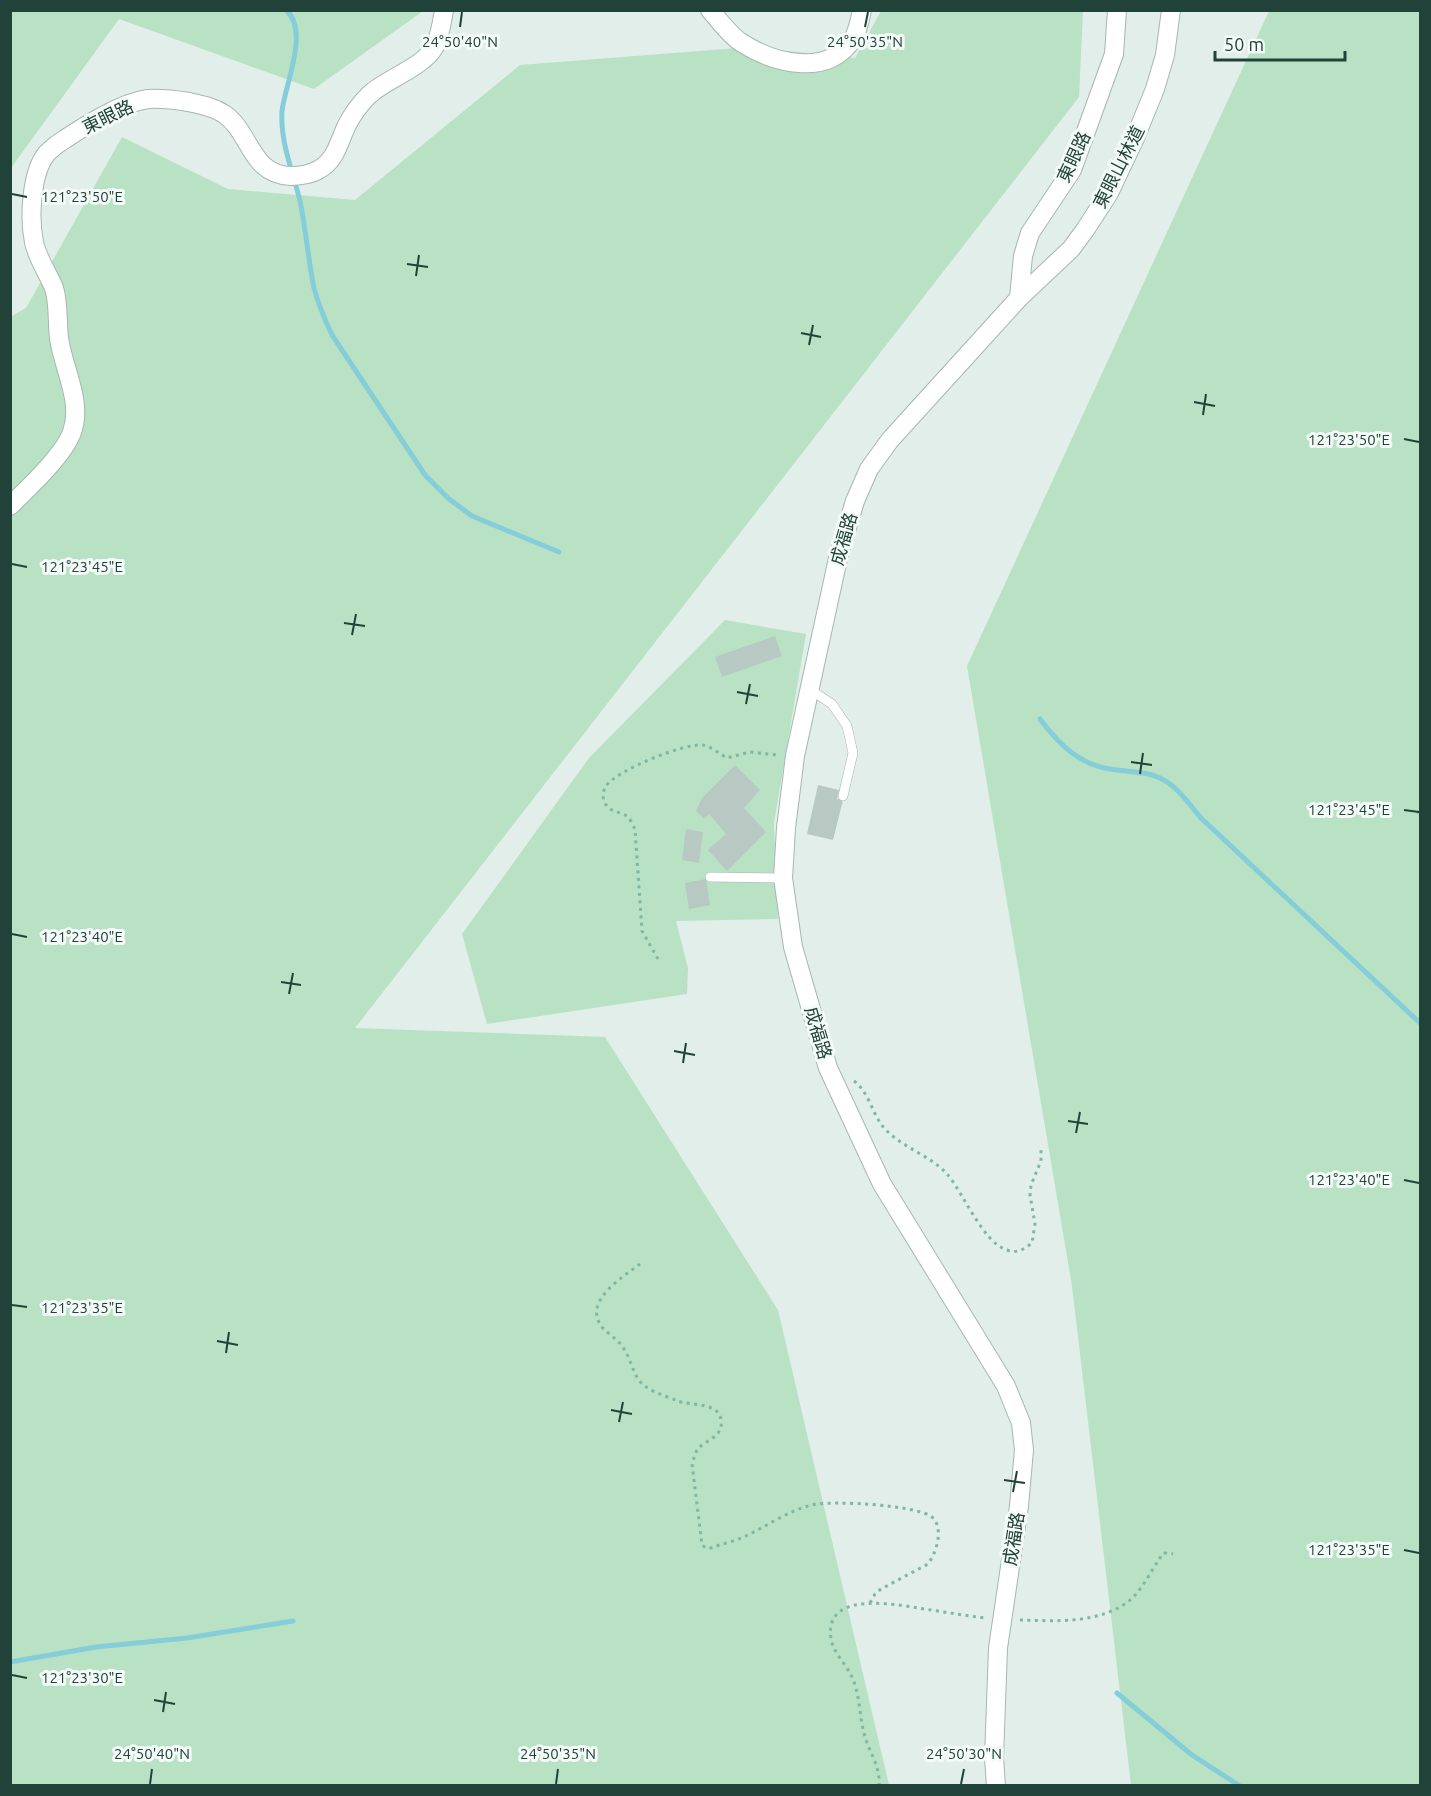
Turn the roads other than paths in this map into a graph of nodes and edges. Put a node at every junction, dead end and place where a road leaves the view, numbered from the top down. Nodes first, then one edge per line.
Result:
1 (444, 10) edge
2 (710, 10) edge
3 (862, 10) edge
4 (1117, 10) edge
5 (1171, 10) edge
6 (1018, 298) junction
7 (10, 506) edge
8 (809, 689) junction
9 (843, 796) dead end
10 (710, 877) dead end
11 (783, 878) junction
12 (996, 1785) edge

1 - 7 street, 東眼路
2 - 3 street
4 - 6 street, 東眼路
5 - 6 street, 東眼山林道
6 - 8 street, 成福路
8 - 9 lane
8 - 11 street, 成福路
10 - 11 lane
11 - 12 street, 成福路

